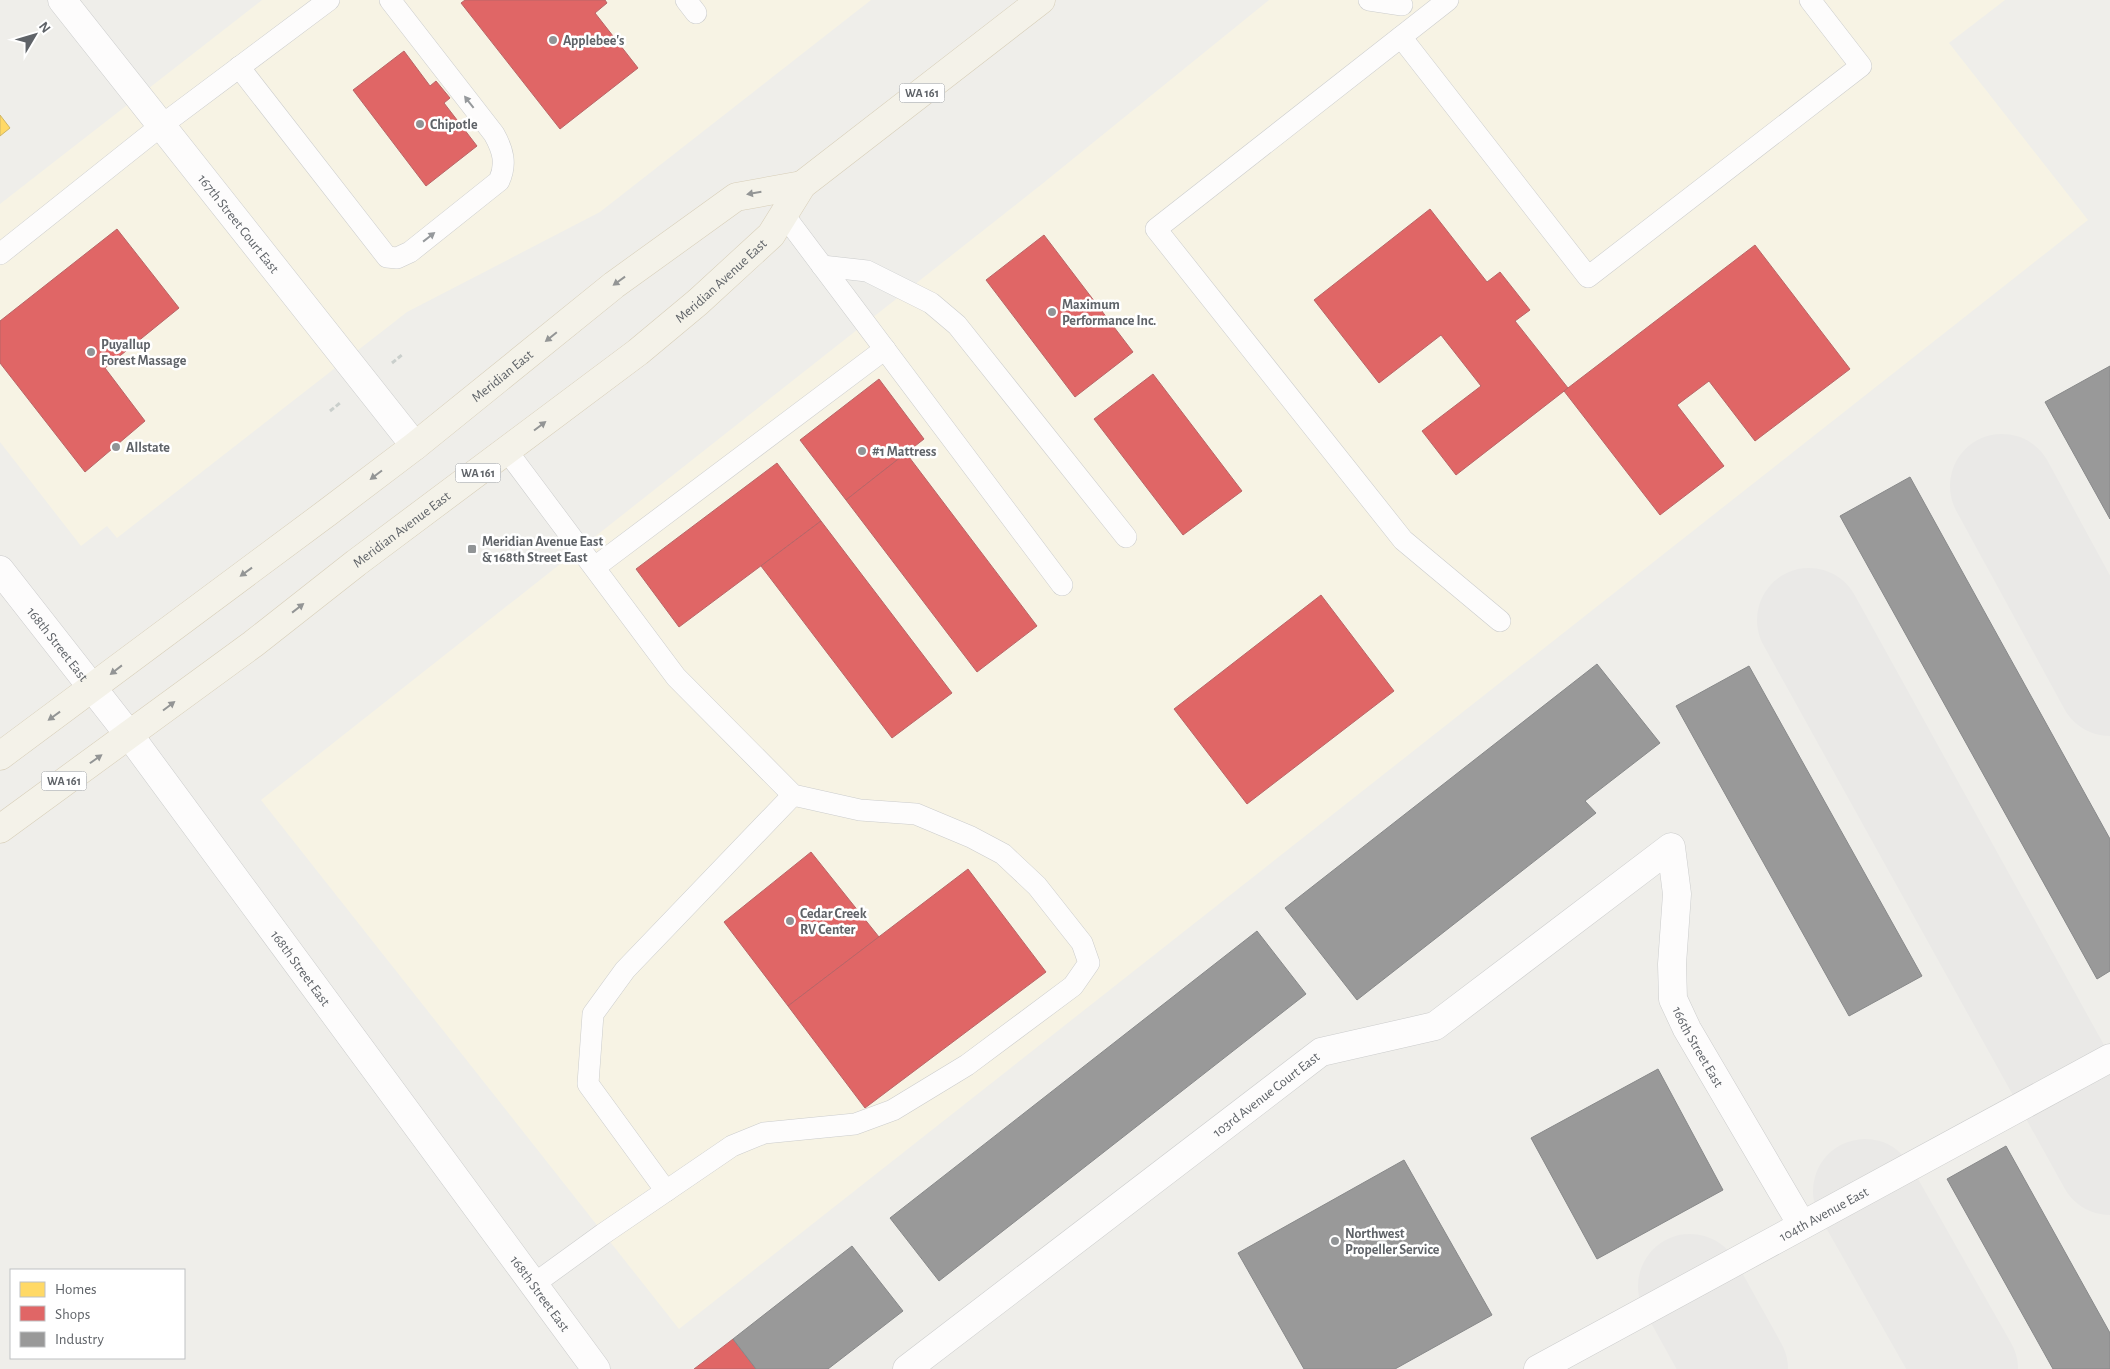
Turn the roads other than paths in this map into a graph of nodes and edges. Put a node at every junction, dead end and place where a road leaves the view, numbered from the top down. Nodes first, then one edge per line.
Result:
1 (62, 0) edge
2 (329, 0) edge
3 (390, 0) edge
4 (1041, 0) edge
5 (1370, 0) edge
6 (1448, 0) edge
7 (1810, 0) edge
8 (1402, 2) edge
9 (1409, 31) junction
10 (239, 66) junction
11 (162, 125) junction
12 (802, 185) junction
13 (784, 215) junction
14 (0, 254) edge
15 (822, 266) junction
16 (589, 307) joint
17 (885, 349) junction
18 (415, 446) junction
19 (507, 451) junction
20 (1126, 537) dead end
21 (595, 567) junction
22 (0, 570) edge
23 (1062, 585) dead end
24 (1500, 621) dead end
25 (94, 687) junction
26 (130, 736) junction
27 (0, 756) edge
28 (793, 795) junction
29 (0, 829) edge
30 (1671, 847) joint
31 (2110, 1058) edge
32 (666, 1191) junction
33 (1802, 1225) junction
34 (534, 1284) junction
35 (596, 1369) edge
36 (907, 1369) edge
37 (1538, 1369) edge

1 - 11 street, 167th Street Court East
2 - 10 lane
10 -> 3 lane
4 - 12 main road, Meridian Avenue East / WA 161
5 - 8 lane
6 - 9 lane
7 - 9 lane
8 - 9 lane
9 - 24 lane
10 - 11 lane
11 - 14 lane
11 - 18 street, 167th Street Court East
12 - 13 main road, Meridian Avenue East / WA 161
12 -> 16 main road, Meridian Avenue East / WA 161
13 - 15 lane
19 -> 13 main road, Meridian Avenue East / WA 161
15 - 17 lane
15 - 20 lane
16 -> 18 main road, Meridian East / WA 161
17 - 21 lane
17 - 23 lane
18 -> 25 main road, WA 161
19 - 21 lane
26 -> 19 main road, Meridian Avenue East / WA 161
21 - 28 lane
22 - 25 street, 168th Street East
25 - 26 street, 168th Street East
25 -> 27 main road, WA 161
29 -> 26 main road, Meridian Avenue East / WA 161
26 - 34 street, 168th Street East
28 - 32 lane
28 - 32 lane
30 - 33 street, 166th Street East
30 - 36 street, 103rd Avenue Court East
31 - 33 street, 104th Avenue East
32 - 34 lane
33 - 37 street, 104th Avenue East
34 - 35 street, 168th Street East

